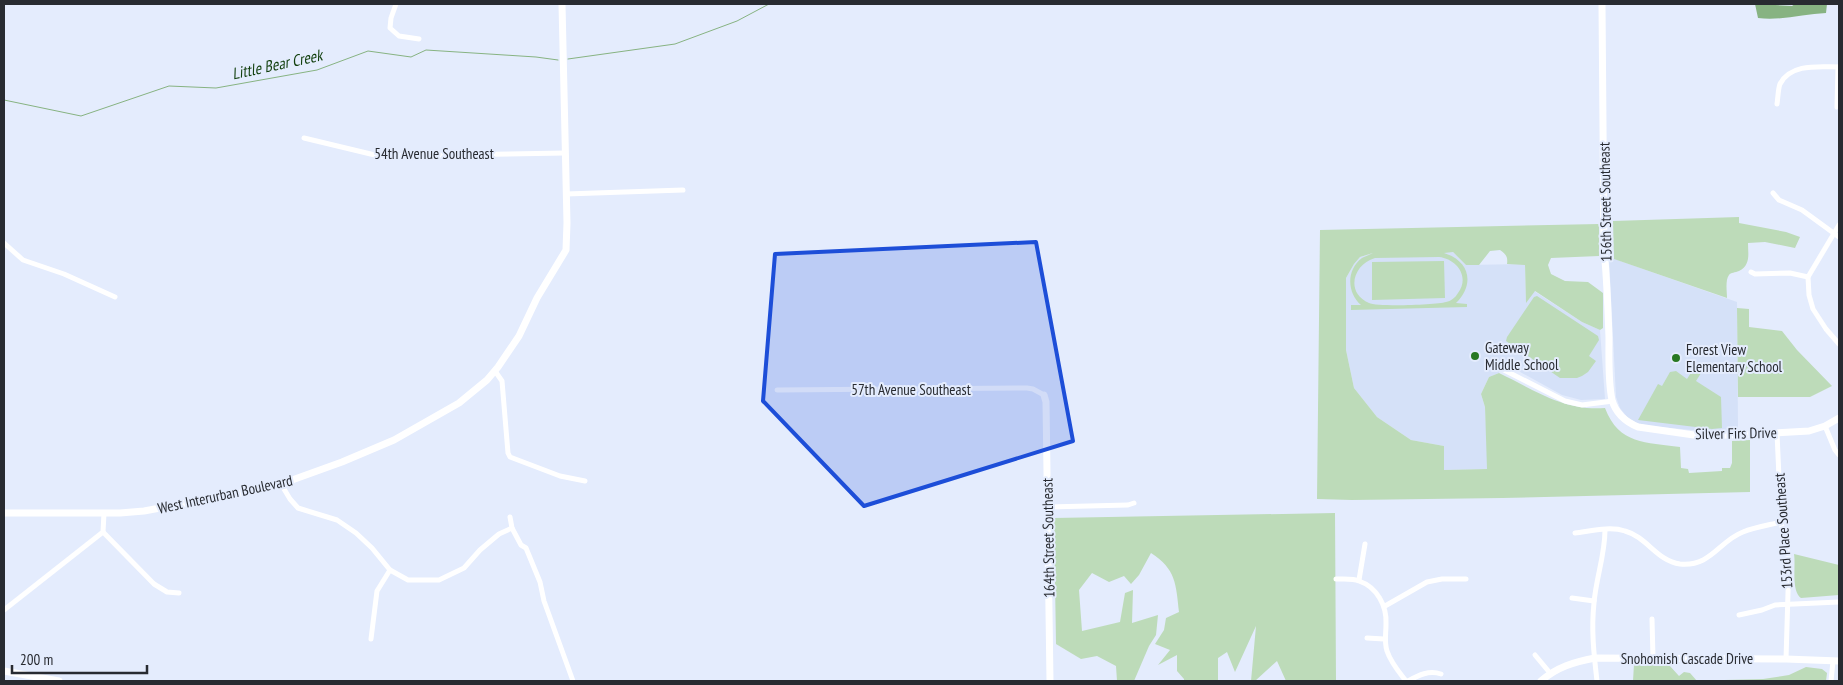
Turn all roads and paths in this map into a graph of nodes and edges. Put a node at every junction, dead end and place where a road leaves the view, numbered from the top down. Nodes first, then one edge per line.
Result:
1 (396, 4) edge
2 (562, 4) edge
3 (1602, 4) edge
4 (419, 39) dead end
5 (1839, 67) edge
6 (1777, 104) dead end
7 (1837, 107) dead end
8 (304, 138) dead end
9 (565, 153) junction
10 (682, 190) dead end
11 (1773, 193) dead end
12 (566, 194) junction
13 (1839, 225) edge
14 (1834, 233) junction
15 (1839, 237) edge
16 (4, 243) edge
17 (1751, 272) dead end
18 (1808, 277) junction
19 (115, 297) dead end
20 (1839, 344) edge
21 (1502, 369) dead end
22 (495, 371) junction
23 (777, 390) dead end
24 (1044, 395) joint
25 (1612, 401) junction
26 (1839, 418) edge
27 (1825, 426) junction
28 (1778, 433) junction
29 (1839, 454) edge
30 (585, 481) dead end
31 (281, 484) junction
32 (1134, 502) dead end
33 (1048, 507) junction
34 (4, 513) edge
35 (104, 513) junction
36 (510, 517) dead end
37 (1781, 522) junction
38 (512, 528) junction
39 (1605, 530) junction
40 (103, 532) junction
41 (1575, 533) dead end
42 (1365, 544) dead end
43 (390, 570) junction
44 (1336, 579) dead end
45 (1466, 579) dead end
46 (1359, 580) junction
47 (179, 593) dead end
48 (1572, 598) dead end
49 (1594, 601) junction
50 (1839, 602) edge
51 (1788, 604) junction
52 (1385, 606) junction
53 (4, 610) edge
54 (1739, 616) dead end
55 (1652, 619) dead end
56 (1367, 638) dead end
57 (371, 639) dead end
58 (1384, 639) junction
59 (1534, 655) dead end
60 (1595, 658) junction
61 (1653, 658) junction
62 (1786, 659) junction
63 (1836, 661) edge
64 (4, 672) edge
65 (1441, 674) dead end
66 (1550, 674) junction
67 (59, 681) edge
68 (574, 681) edge
69 (1050, 681) edge
70 (1407, 681) edge
71 (1541, 681) edge
72 (1598, 681) edge
73 (1831, 681) edge

1 - 4 street
2 - 9 street, West Interurban Boulevard
3 - 25 street, 156th Street Southeast
5 - 6 street
5 - 7 street
8 - 9 street, 54th Avenue Southeast
9 - 12 street, West Interurban Boulevard
10 - 12 street
11 - 14 street
12 - 22 street, West Interurban Boulevard
13 - 14 street
14 - 15 street
14 - 18 street
16 - 19 street
17 - 18 street
18 - 20 street
21 - 25 street
22 - 30 street
22 - 31 street, West Interurban Boulevard
23 - 24 street, 57th Avenue Southeast
24 - 33 street, 164th Street Southeast
25 - 28 street, Silver Firs Drive
26 - 27 street, Silver Firs Drive
27 - 28 street, Silver Firs Drive
27 - 29 street
28 - 37 street, 153rd Place Southeast
31 - 35 street, West Interurban Boulevard
31 - 43 street
32 - 33 street
33 - 69 street, 164th Street Southeast
34 - 35 street, West Interurban Boulevard
35 - 40 street
36 - 38 street
37 - 39 street
37 - 51 street, 153rd Place Southeast
38 - 43 street
38 - 68 street
39 - 41 street
39 - 49 street
40 - 47 street
40 - 53 street
42 - 46 street
43 - 57 street
44 - 46 street
45 - 52 street
46 - 52 street
48 - 49 street
49 - 60 street
50 - 51 street
51 - 54 street
51 - 62 street, 153rd Place Southeast
52 - 58 street
55 - 61 street
56 - 58 street
58 - 70 street
59 - 66 street
60 - 61 street, Snohomish Cascade Drive
60 - 66 street, Snohomish Cascade Drive
60 - 72 street
61 - 62 street, Snohomish Cascade Drive
62 - 63 street, Snohomish Cascade Drive
63 - 73 street
64 - 67 street
65 - 70 street
66 - 71 street, Snohomish Cascade Drive

